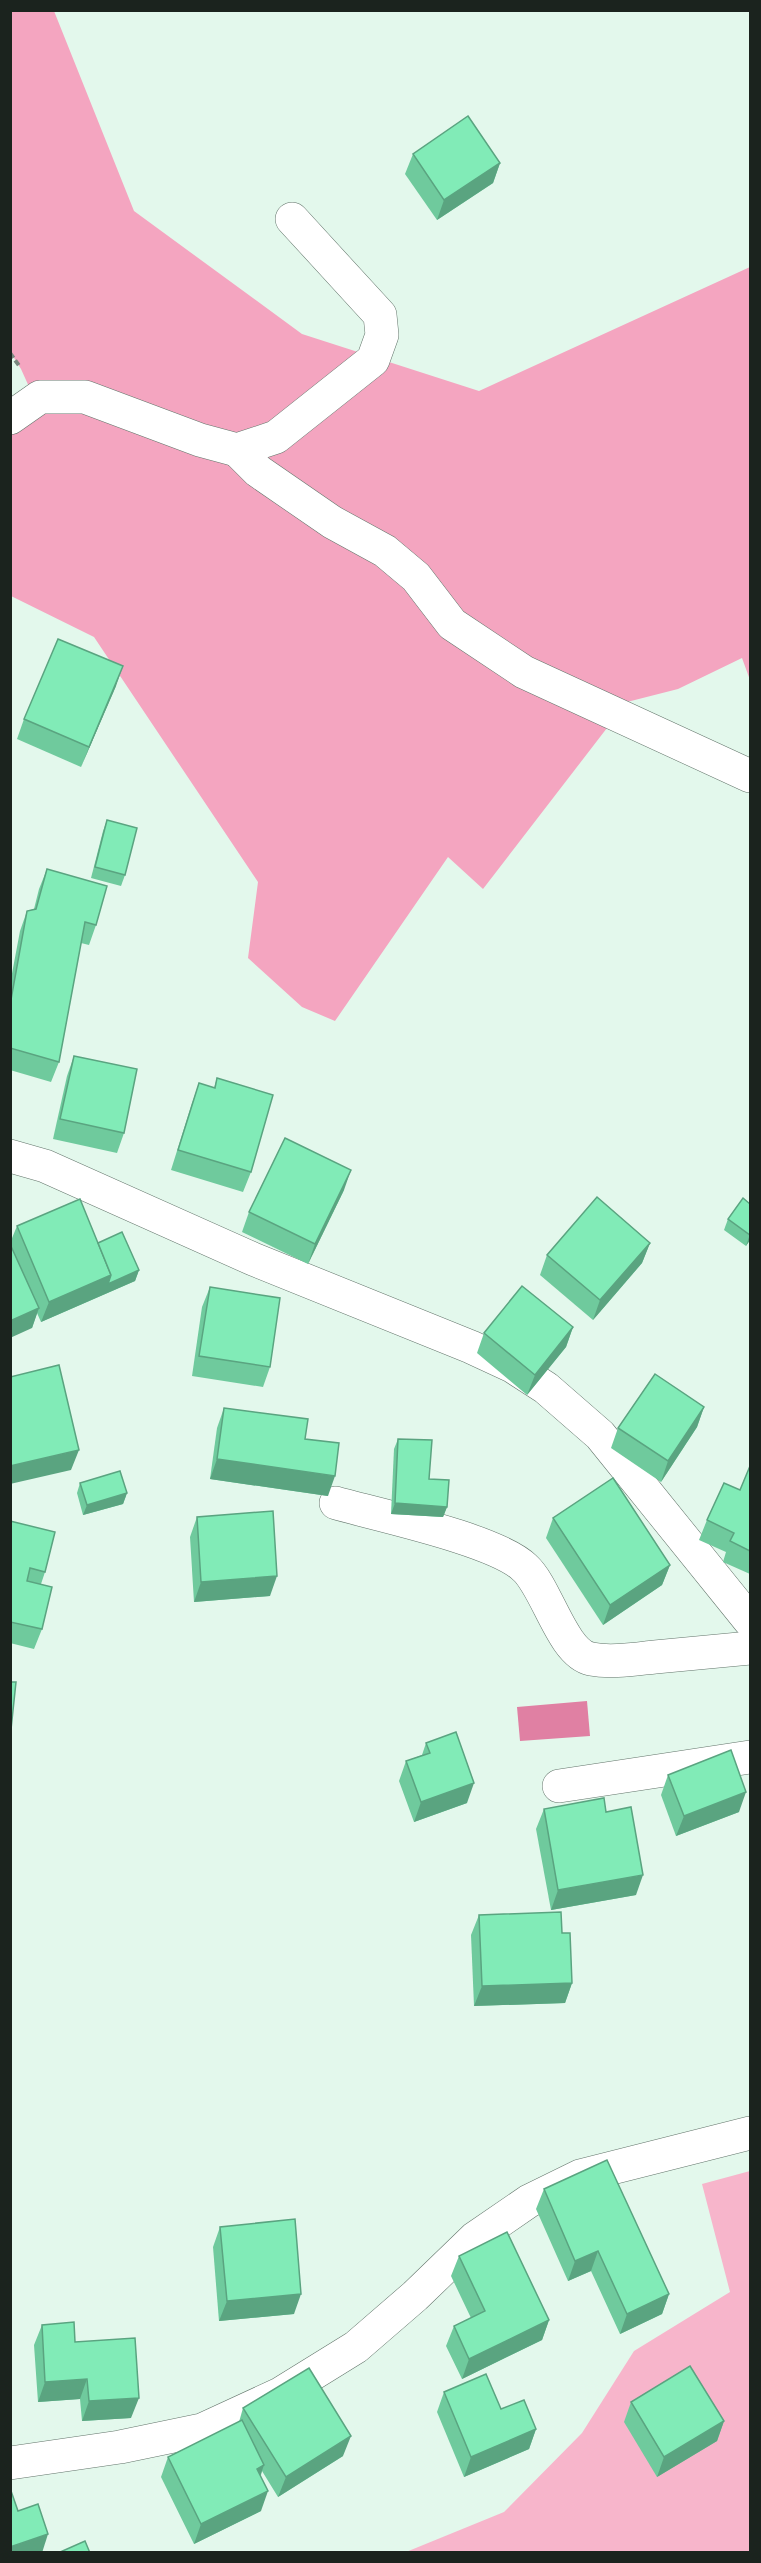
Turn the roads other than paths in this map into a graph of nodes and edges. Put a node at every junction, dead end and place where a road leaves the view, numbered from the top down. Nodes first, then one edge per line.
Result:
1 (292, 219) dead end
2 (10, 418) edge
3 (237, 450) junction
4 (750, 776) edge
5 (10, 1156) edge
6 (336, 1503) dead end
7 (750, 1621) edge
8 (750, 1648) edge
9 (750, 1758) edge
10 (559, 1786) dead end
11 (750, 2133) edge
12 (10, 2463) edge

1 - 3 street
2 - 3 street
3 - 4 street
5 - 7 street
6 - 8 street
9 - 10 street
11 - 12 street

